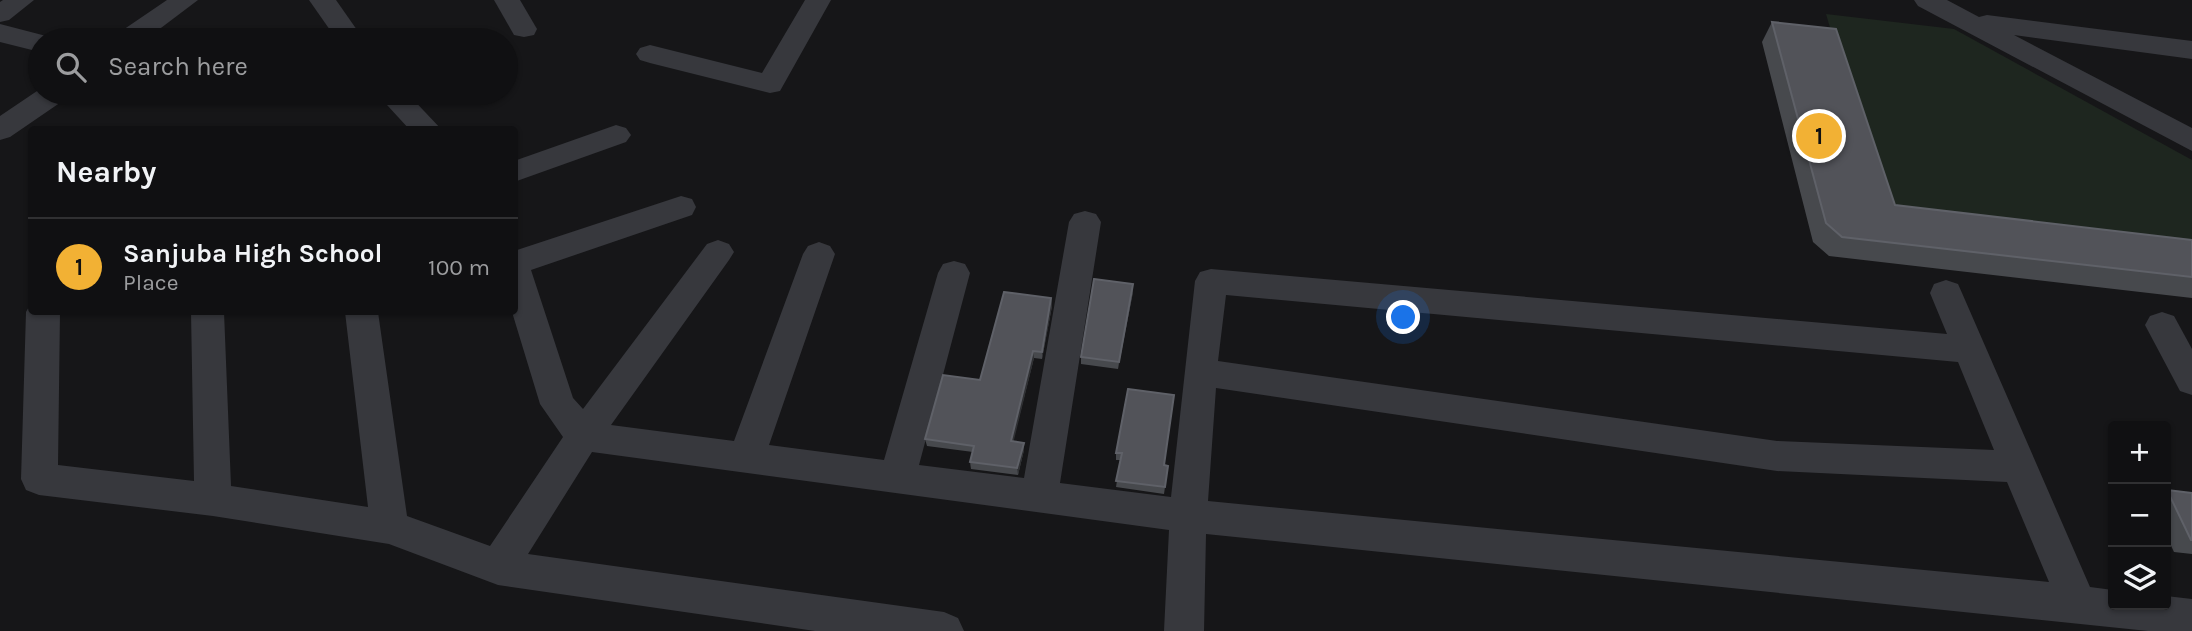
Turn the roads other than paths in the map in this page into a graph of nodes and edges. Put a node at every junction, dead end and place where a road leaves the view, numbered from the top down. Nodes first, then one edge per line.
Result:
1 (21, 0) edge
2 (185, 0) edge
3 (321, 0) edge
4 (507, 0) edge
5 (818, 0) edge
6 (1927, 0) edge
7 (0, 14) edge
8 (1964, 19) junction
9 (144, 28) edge
10 (342, 28) edge
11 (524, 29) dead end
12 (0, 33) edge
13 (28, 40) edge
14 (2192, 50) edge
15 (650, 54) dead end
16 (36, 105) edge
17 (402, 105) edge
18 (424, 126) edge
19 (0, 130) edge
20 (616, 135) dead end
21 (2192, 141) edge
22 (518, 171) edge
23 (681, 207) dead end
24 (1085, 222) dead end
25 (719, 252) dead end
26 (819, 254) dead end
27 (518, 264) edge
28 (954, 273) dead end
29 (518, 278) edge
30 (1946, 292) dead end
31 (43, 315) edge
32 (208, 315) edge
33 (362, 315) edge
34 (2162, 325) dead end
35 (1971, 350) junction
36 (1200, 372) junction
37 (2192, 381) edge
38 (583, 436) junction
39 (746, 458) junction
40 (2019, 467) junction
41 (897, 478) junction
42 (1039, 497) junction
43 (213, 500) junction
44 (1188, 516) junction
45 (389, 527) junction
46 (498, 567) junction
47 (2077, 603) junction
48 (2192, 618) edge
49 (944, 631) edge
50 (1184, 631) edge

1 - 7 street
2 - 9 street
3 - 10 street
4 - 11 street
5 - 15 street
6 - 8 street
8 - 14 street
8 - 21 street
12 - 13 street
16 - 19 street
17 - 18 street
20 - 22 street
23 - 27 street
24 - 42 street
25 - 38 street
26 - 39 street
28 - 41 street
29 - 38 street
30 - 35 street
31 - 43 street
32 - 43 street
33 - 45 street
34 - 37 street
35 - 36 street
35 - 40 street
36 - 40 street
36 - 44 street
38 - 39 street
38 - 46 street
39 - 41 street
40 - 47 street
41 - 42 street
42 - 44 street
43 - 45 street
44 - 47 street
44 - 50 street
45 - 46 street
46 - 49 street
47 - 48 street

